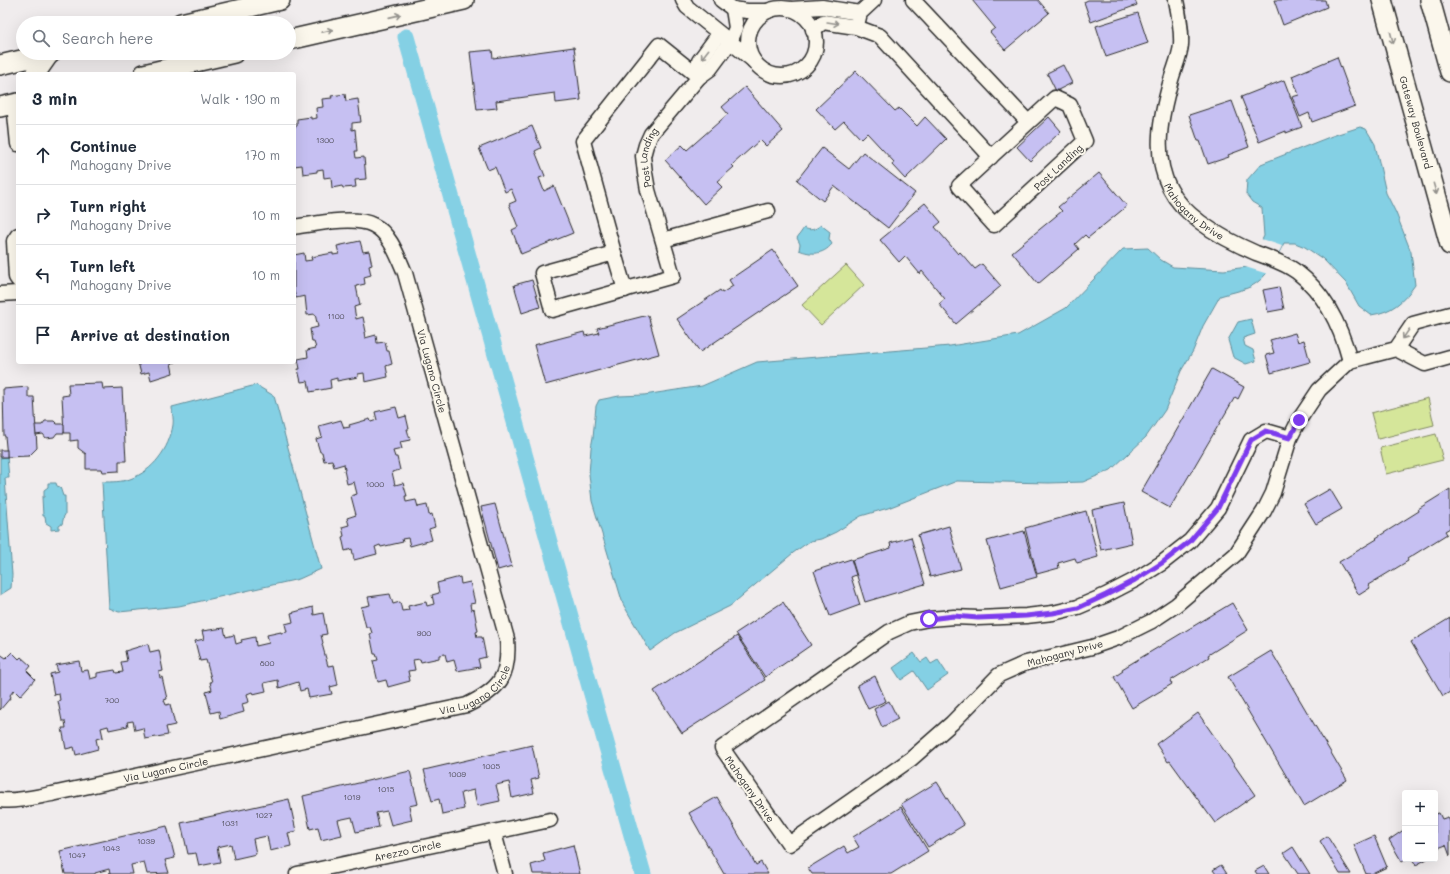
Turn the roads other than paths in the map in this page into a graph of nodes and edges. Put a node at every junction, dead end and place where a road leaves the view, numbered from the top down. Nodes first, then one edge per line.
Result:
1 (280, 0) edge
2 (464, 0) edge
3 (684, 0) edge
4 (721, 0) edge
5 (874, 0) edge
6 (913, 0) edge
7 (1176, 0) edge
8 (1382, 0) edge
9 (1430, 0) edge
10 (733, 9) junction
11 (790, 9) junction
12 (768, 11) junction
13 (860, 13) junction
14 (211, 16) edge
15 (856, 27) junction
16 (814, 30) junction
17 (296, 38) edge
18 (725, 38) junction
19 (21, 60) edge
20 (45, 60) edge
21 (204, 60) edge
22 (754, 61) junction
23 (0, 65) edge
24 (36, 72) edge
25 (153, 72) edge
26 (1450, 72) edge
27 (699, 77) junction
28 (12, 103) edge
29 (1028, 122) junction
30 (16, 130) edge
31 (991, 158) junction
32 (768, 211) dead end
33 (296, 227) edge
34 (16, 238) edge
35 (663, 240) junction
36 (1450, 245) edge
37 (614, 253) junction
38 (16, 277) edge
39 (625, 290) junction
40 (0, 294) edge
41 (16, 294) edge
42 (1450, 314) edge
43 (1396, 349) junction
44 (1450, 357) edge
45 (1350, 361) junction
46 (1290, 438) junction
47 (0, 800) edge
48 (550, 820) dead end
49 (494, 832) junction
50 (319, 872) edge
51 (297, 874) edge
52 (505, 874) edge

1 - 14 main road
17 -> 2 main road
3 - 18 street
4 - 10 street
5 - 13 street
6 - 29 street
7 - 45 street, Mahogany Drive
8 -> 36 main road, Gateway Boulevard
9 - 26 main road
10 - 12 street
10 - 18 street
11 - 12 street
11 - 13 street
11 - 16 street
12 - 22 street
13 - 15 street
16 -> 15 street
15 - 31 street
16 - 22 street
18 - 22 street
18 - 27 street
19 - 23 main road
20 - 24 main road
21 - 25 main road
27 - 35 street, Post Landing
27 - 37 street
28 - 30 street
29 - 31 street, Post Landing
29 - 31 street, Post Landing
32 - 35 street
33 - 47 street, Via Lugano Circle
34 - 38 street
35 - 39 street, Post Landing
37 - 39 street
37 - 39 street
40 - 41 street
42 -> 43 street
43 - 44 street
43 - 45 street, Mahogany Drive
45 - 46 street, Mahogany Drive
46 - 46 street, Mahogany Drive
48 - 49 street, Arezzo Circle
49 - 50 street, Arezzo Circle
49 - 52 street
50 - 51 street, Arezzo Circle

